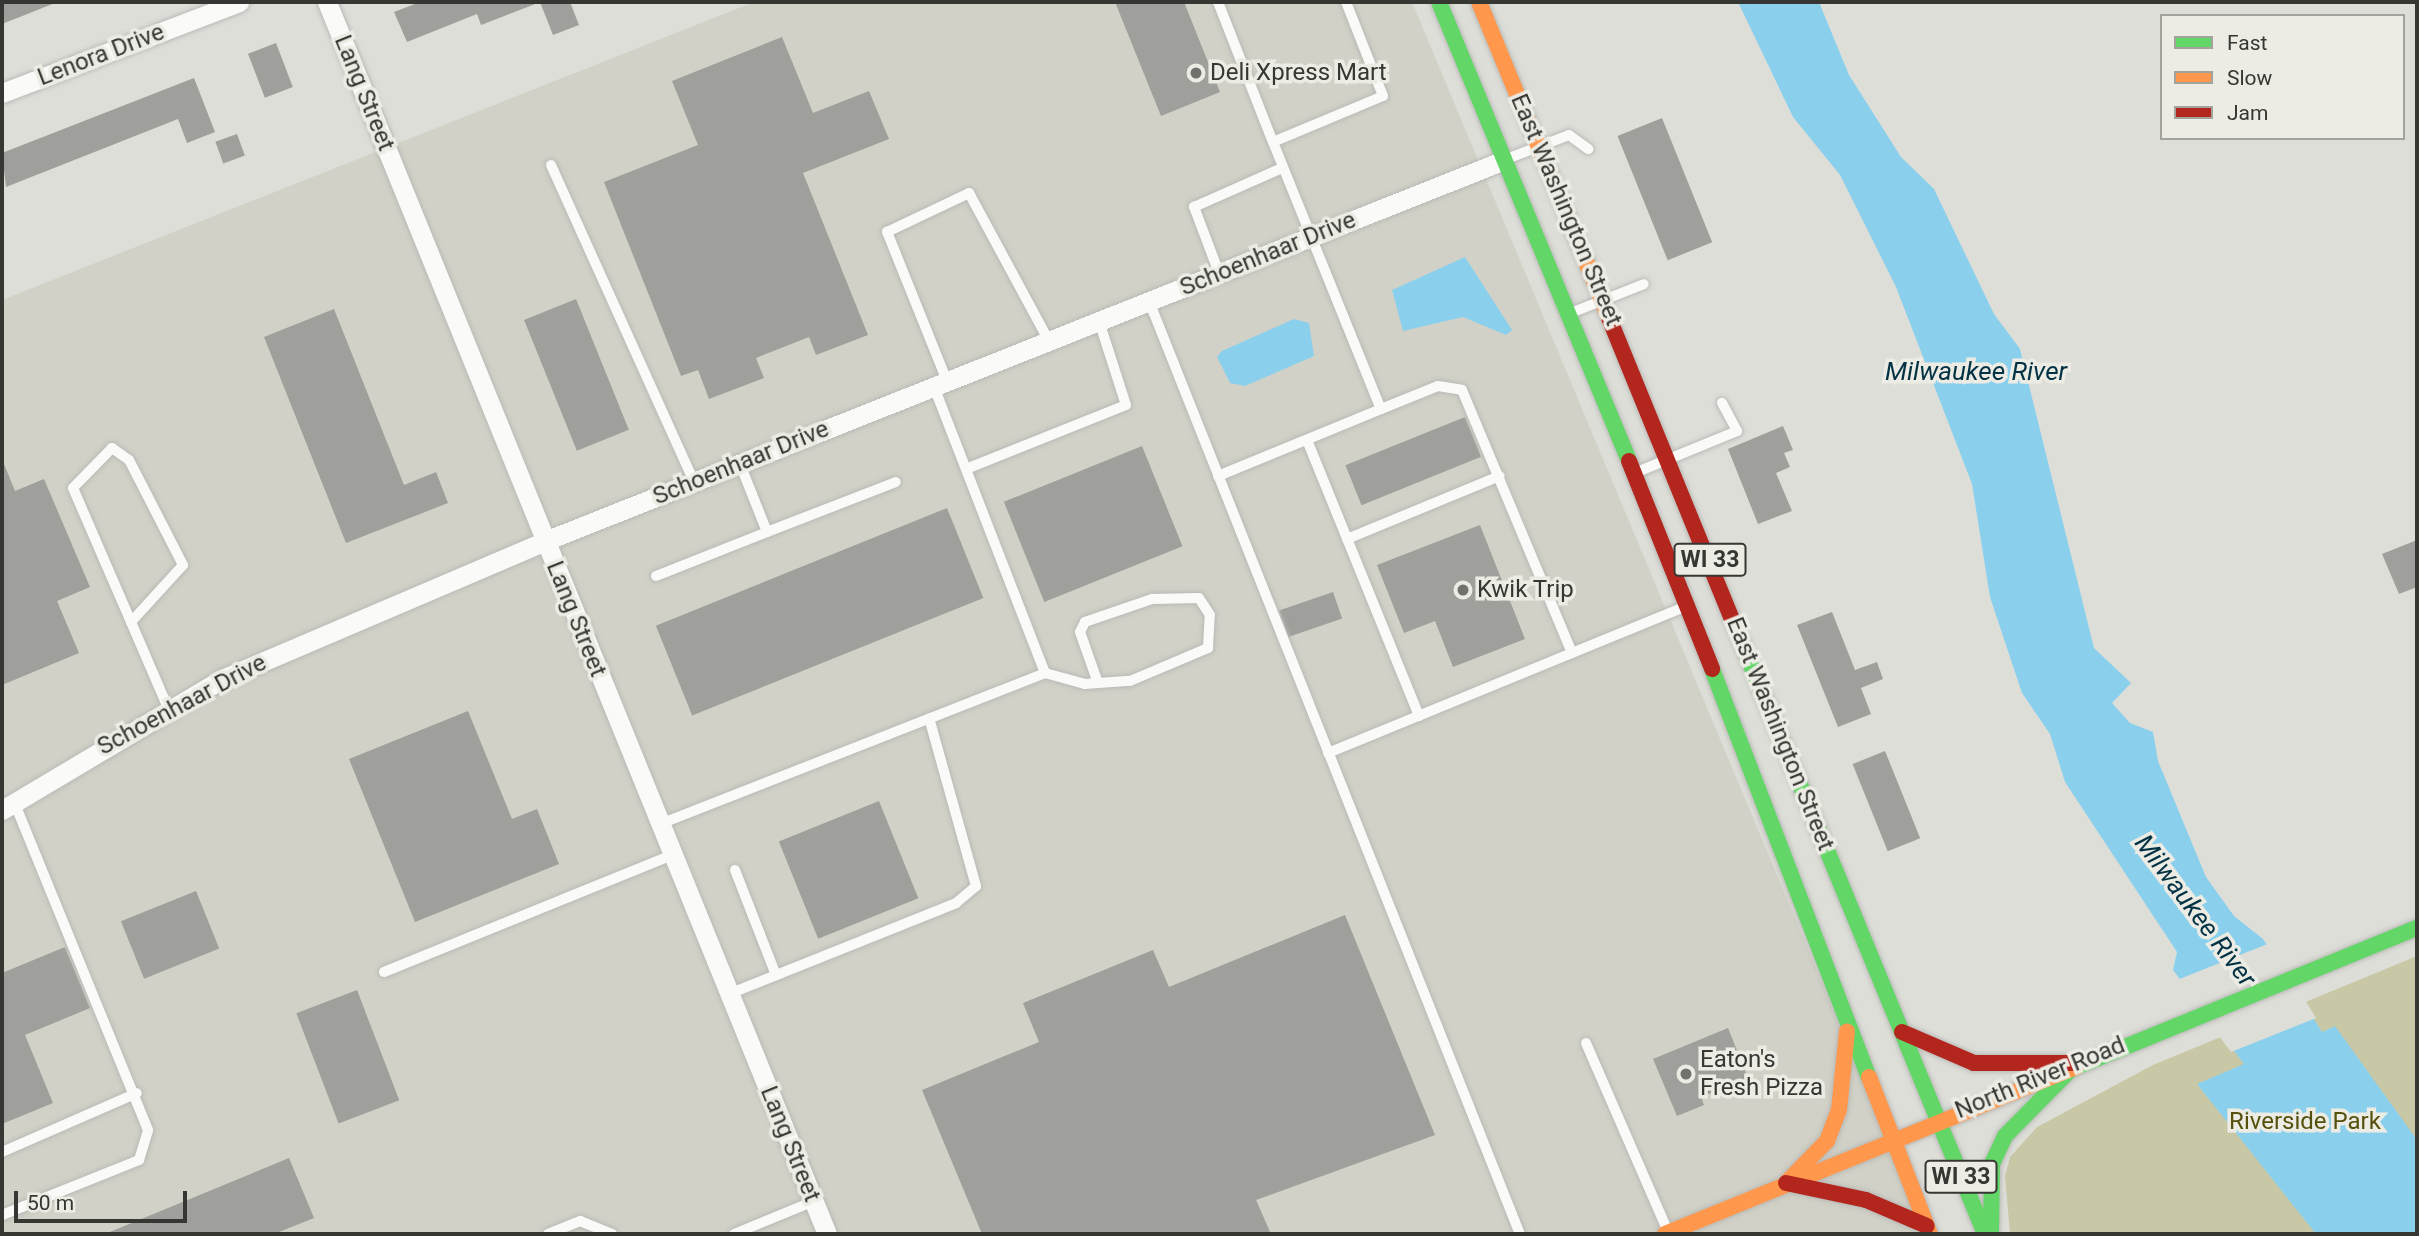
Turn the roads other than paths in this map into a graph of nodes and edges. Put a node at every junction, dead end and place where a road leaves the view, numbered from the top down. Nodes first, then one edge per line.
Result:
1 (239, 2) edge
2 (327, 2) edge
3 (1218, 2) edge
4 (1346, 2) edge
5 (1440, 2) edge
6 (1479, 2) edge
7 (2, 93) edge
8 (1273, 142) junction
9 (1539, 146) junction
10 (1588, 149) dead end
11 (1502, 161) junction
12 (551, 165) dead end
13 (1282, 167) junction
14 (1308, 238) junction
15 (1219, 274) junction
16 (1644, 284) dead end
17 (1603, 300) junction
18 (1149, 301) junction
19 (1565, 315) junction
20 (1099, 321) junction
21 (1049, 341) junction
22 (941, 384) junction
23 (1722, 403) dead end
24 (1381, 410) junction
25 (1307, 440) junction
26 (1668, 458) junction
27 (740, 464) junction
28 (966, 469) junction
29 (1633, 473) junction
30 (1218, 476) junction
31 (1500, 477) junction
32 (694, 482) junction
33 (896, 482) dead end
34 (767, 532) junction
35 (1348, 539) junction
36 (545, 541) junction
37 (656, 576) dead end
38 (1685, 606) junction
39 (131, 622) junction
40 (1572, 653) junction
41 (1045, 673) junction
42 (1098, 683) junction
43 (1758, 708) junction
44 (168, 709) junction
45 (1419, 716) junction
46 (929, 718) junction
47 (1728, 720) junction
48 (1328, 753) junction
49 (8, 806) edge
50 (659, 824) junction
51 (672, 855) junction
52 (735, 870) dead end
53 (2417, 929) edge
54 (384, 972) dead end
55 (776, 975) junction
56 (729, 994) junction
57 (1848, 1026) junction
58 (1902, 1032) junction
59 (1586, 1043) dead end
60 (2077, 1063) junction
61 (137, 1093) junction
62 (1937, 1119) junction
63 (1892, 1137) junction
64 (2, 1152) edge
65 (1786, 1183) junction
66 (814, 1201) junction
67 (2, 1215) edge
68 (1928, 1230) edge
69 (548, 1234) edge
70 (612, 1234) edge
71 (734, 1234) edge
72 (827, 1234) edge
73 (1520, 1234) edge
74 (1667, 1234) edge
75 (1985, 1234) edge
76 (1991, 1234) edge

1 - 7 street, Lenora Drive
2 - 36 street, Lang Street
3 - 8 lane
4 - 8 lane
5 - 11 main road, East Washington Street / WI 33
6 - 9 main road, East Washington Street / WI 33
8 - 13 lane
9 - 10 lane
9 - 11 lane
9 - 17 main road, East Washington Street / WI 33
11 - 14 street, Schoenhaar Drive
11 - 19 main road, East Washington Street / WI 33
12 - 32 lane
13 - 14 lane
13 - 15 lane
14 - 15 street, Schoenhaar Drive
14 - 24 lane
15 - 18 street, Schoenhaar Drive
16 - 17 lane
17 - 19 lane
17 - 26 main road, East Washington Street / WI 33
18 - 20 street, Schoenhaar Drive
18 - 30 lane
19 - 29 main road, East Washington Street / WI 33
20 - 21 street, Schoenhaar Drive
20 - 28 lane
21 - 22 street, Schoenhaar Drive
21 - 22 lane
22 - 27 street, Schoenhaar Drive
22 - 28 lane
23 - 26 lane
24 - 25 lane
24 - 31 lane
25 - 30 lane
25 - 35 lane
26 - 29 lane
26 - 43 main road, East Washington Street / WI 33
27 - 32 street, Schoenhaar Drive
27 - 34 lane
28 - 41 lane
29 - 38 main road, East Washington Street / WI 33
30 - 48 lane
31 - 35 lane
31 - 40 lane
32 - 36 street, Schoenhaar Drive
33 - 34 lane
34 - 37 lane
35 - 45 lane
36 - 44 street, Schoenhaar Drive
36 - 50 street, Lang Street
38 - 40 lane
38 - 47 main road, East Washington Street / WI 33
39 - 39 lane
39 - 44 lane
40 - 45 lane
41 - 42 lane
41 - 46 lane
42 - 42 lane
43 - 47 lane
43 - 58 main road, East Washington Street / WI 33
44 - 49 street, Schoenhaar Drive
45 - 48 lane
46 - 50 lane
46 - 55 lane
47 - 57 main road, East Washington Street / WI 33
48 - 73 lane
49 - 61 lane
50 - 51 street, Lang Street
51 - 54 lane
51 - 56 street, Lang Street
52 - 55 lane
53 - 60 main road, North River Road
55 - 56 lane
56 - 66 street, Lang Street
57 - 63 main road, East Washington Street / WI 33
57 - 65 main road
58 - 60 main road
58 - 62 main road, East Washington Street / WI 33
59 - 74 lane
60 - 62 main road, North River Road
60 - 76 main road
61 - 64 lane
61 - 67 lane
62 - 63 main road, North River Road
62 - 75 main road, East Washington Street / WI 33
63 - 65 main road, North River Road
63 - 68 main road, East Washington Street / WI 33
65 - 68 main road
65 - 74 main road, North River Road
66 - 71 lane
66 - 72 street, Lang Street
69 - 70 lane

